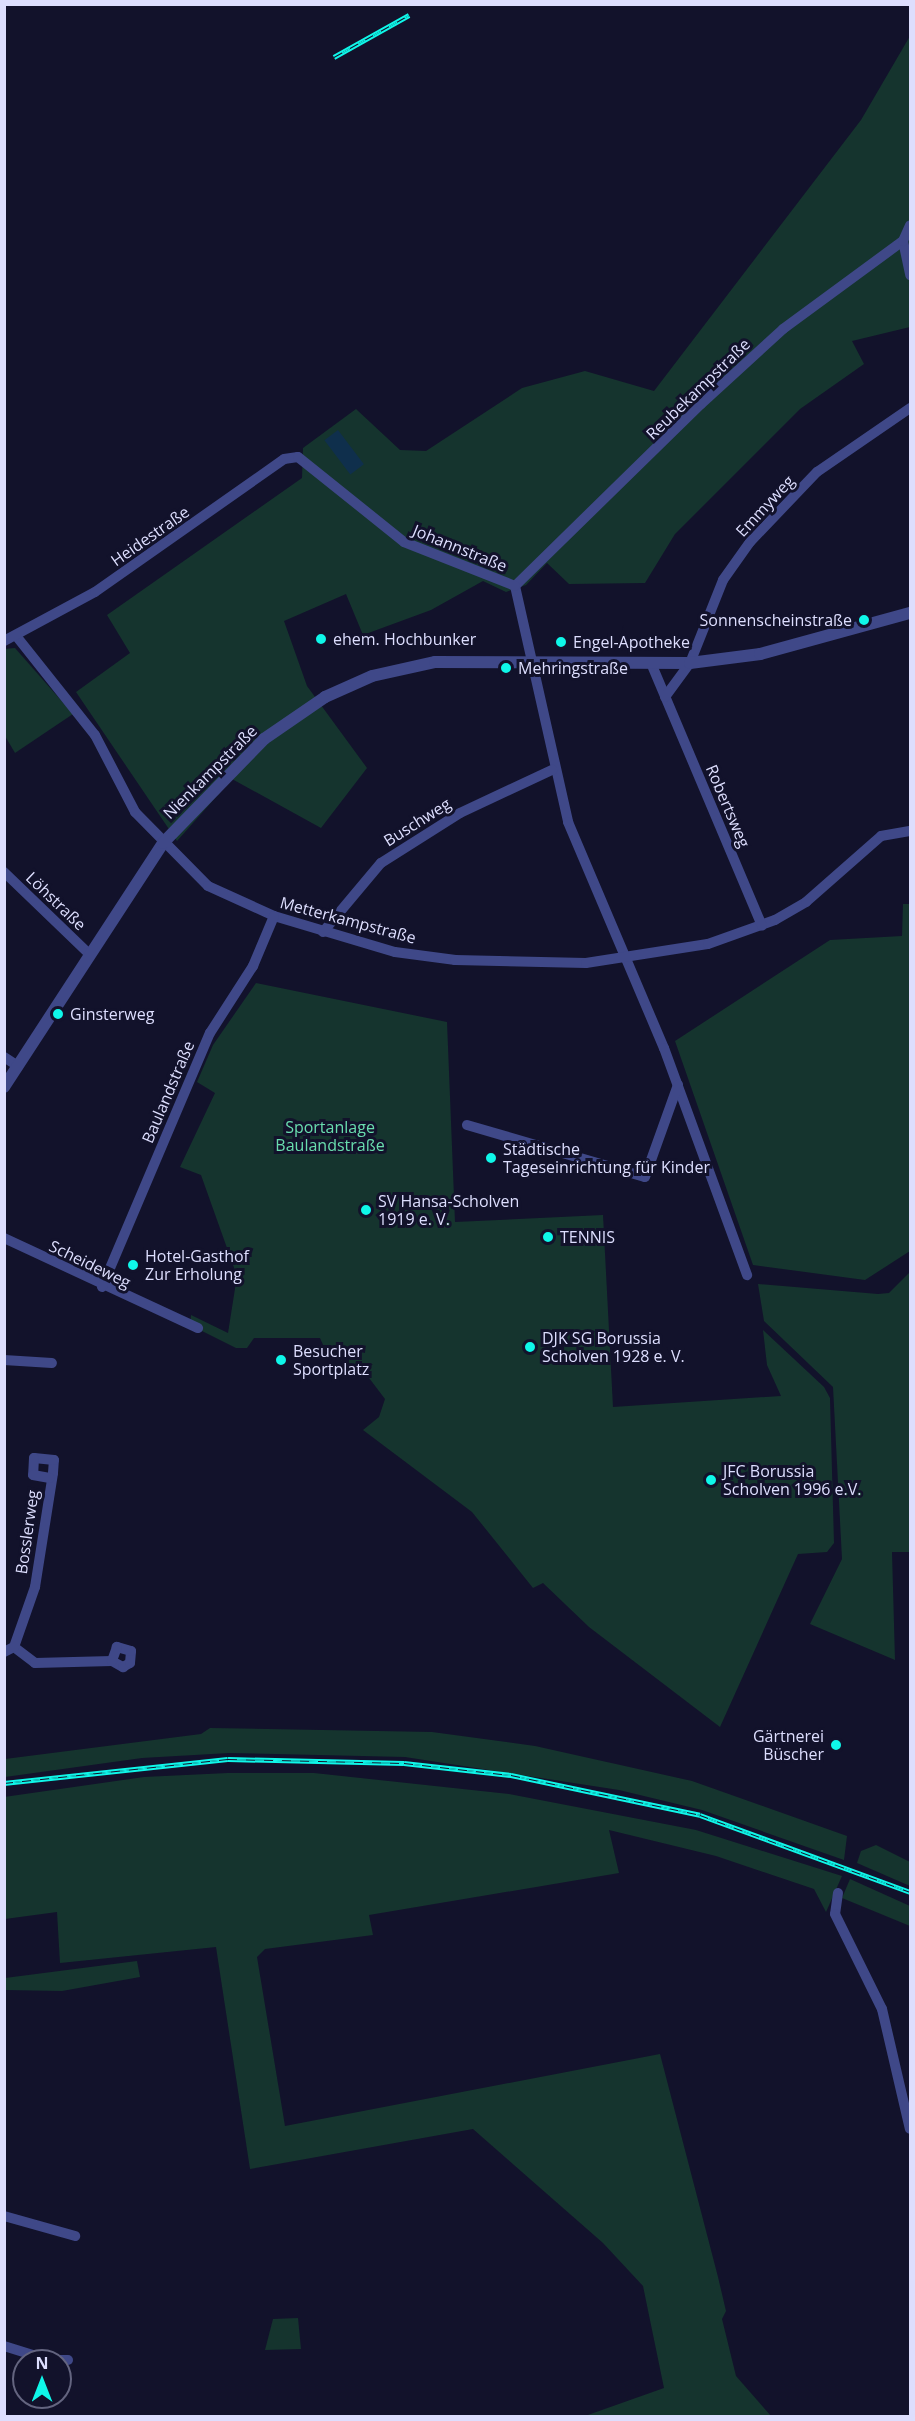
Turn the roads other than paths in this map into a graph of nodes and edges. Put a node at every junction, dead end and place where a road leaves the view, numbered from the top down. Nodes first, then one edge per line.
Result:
1 (910, 225) edge
2 (903, 241) junction
3 (910, 276) edge
4 (910, 408) edge
5 (309, 463) joint
6 (514, 586) junction
7 (910, 613) edge
8 (16, 637) junction
9 (4, 641) edge
10 (528, 662) junction
11 (651, 663) junction
12 (690, 663) junction
13 (665, 697) junction
14 (552, 770) junction
15 (910, 831) edge
16 (163, 843) junction
17 (4, 872) edge
18 (274, 916) junction
19 (762, 926) junction
20 (323, 932) junction
21 (87, 952) junction
22 (623, 959) junction
23 (4, 1057) edge
24 (18, 1066) junction
25 (678, 1085) junction
26 (4, 1087) edge
27 (467, 1125) dead end
28 (4, 1239) edge
29 (747, 1275) dead end
30 (102, 1287) junction
31 (198, 1328) dead end
32 (4, 1360) edge
33 (52, 1363) dead end
34 (50, 1478) dead end
35 (9, 1650) edge
36 (112, 1661) dead end
37 (838, 1893) dead end
38 (907, 2086) edge
39 (910, 2129) edge
40 (4, 2216) edge
41 (75, 2236) dead end

1 - 2 street
2 - 3 street
2 - 6 street, Reubekampstraße
4 - 12 street, Emmyweg
5 - 6 street, Johannstraße
5 - 8 street, Heidestraße
6 - 10 street, Johannstraße
7 - 12 street, Nienkampstraße
8 - 9 street, Heidestraße
8 - 16 street, Metterkampstraße
10 - 11 street, Nienkampstraße
10 - 14 street
10 - 16 street, Nienkampstraße
11 - 12 street, Nienkampstraße
11 - 13 street, Robertsweg
12 - 13 street
13 - 19 street, Robertsweg
14 - 20 street, Buschweg
14 - 22 street
15 - 19 street, Metterkampstraße
16 - 18 street, Metterkampstraße
16 - 21 street, Nienkampstraße
17 - 21 street, Löhstraße
18 - 20 street, Metterkampstraße
18 - 30 street, Baulandstraße
19 - 22 street, Metterkampstraße
20 - 22 street, Metterkampstraße
21 - 24 street, Nienkampstraße
22 - 25 street
23 - 24 street
24 - 26 street, Nienkampstraße
25 - 27 street
25 - 29 street
28 - 30 street, Scheideweg
30 - 31 street, Scheideweg
32 - 33 street
34 - 35 street, Bosslerweg
35 - 36 street
37 - 38 street
38 - 39 street
40 - 41 street

